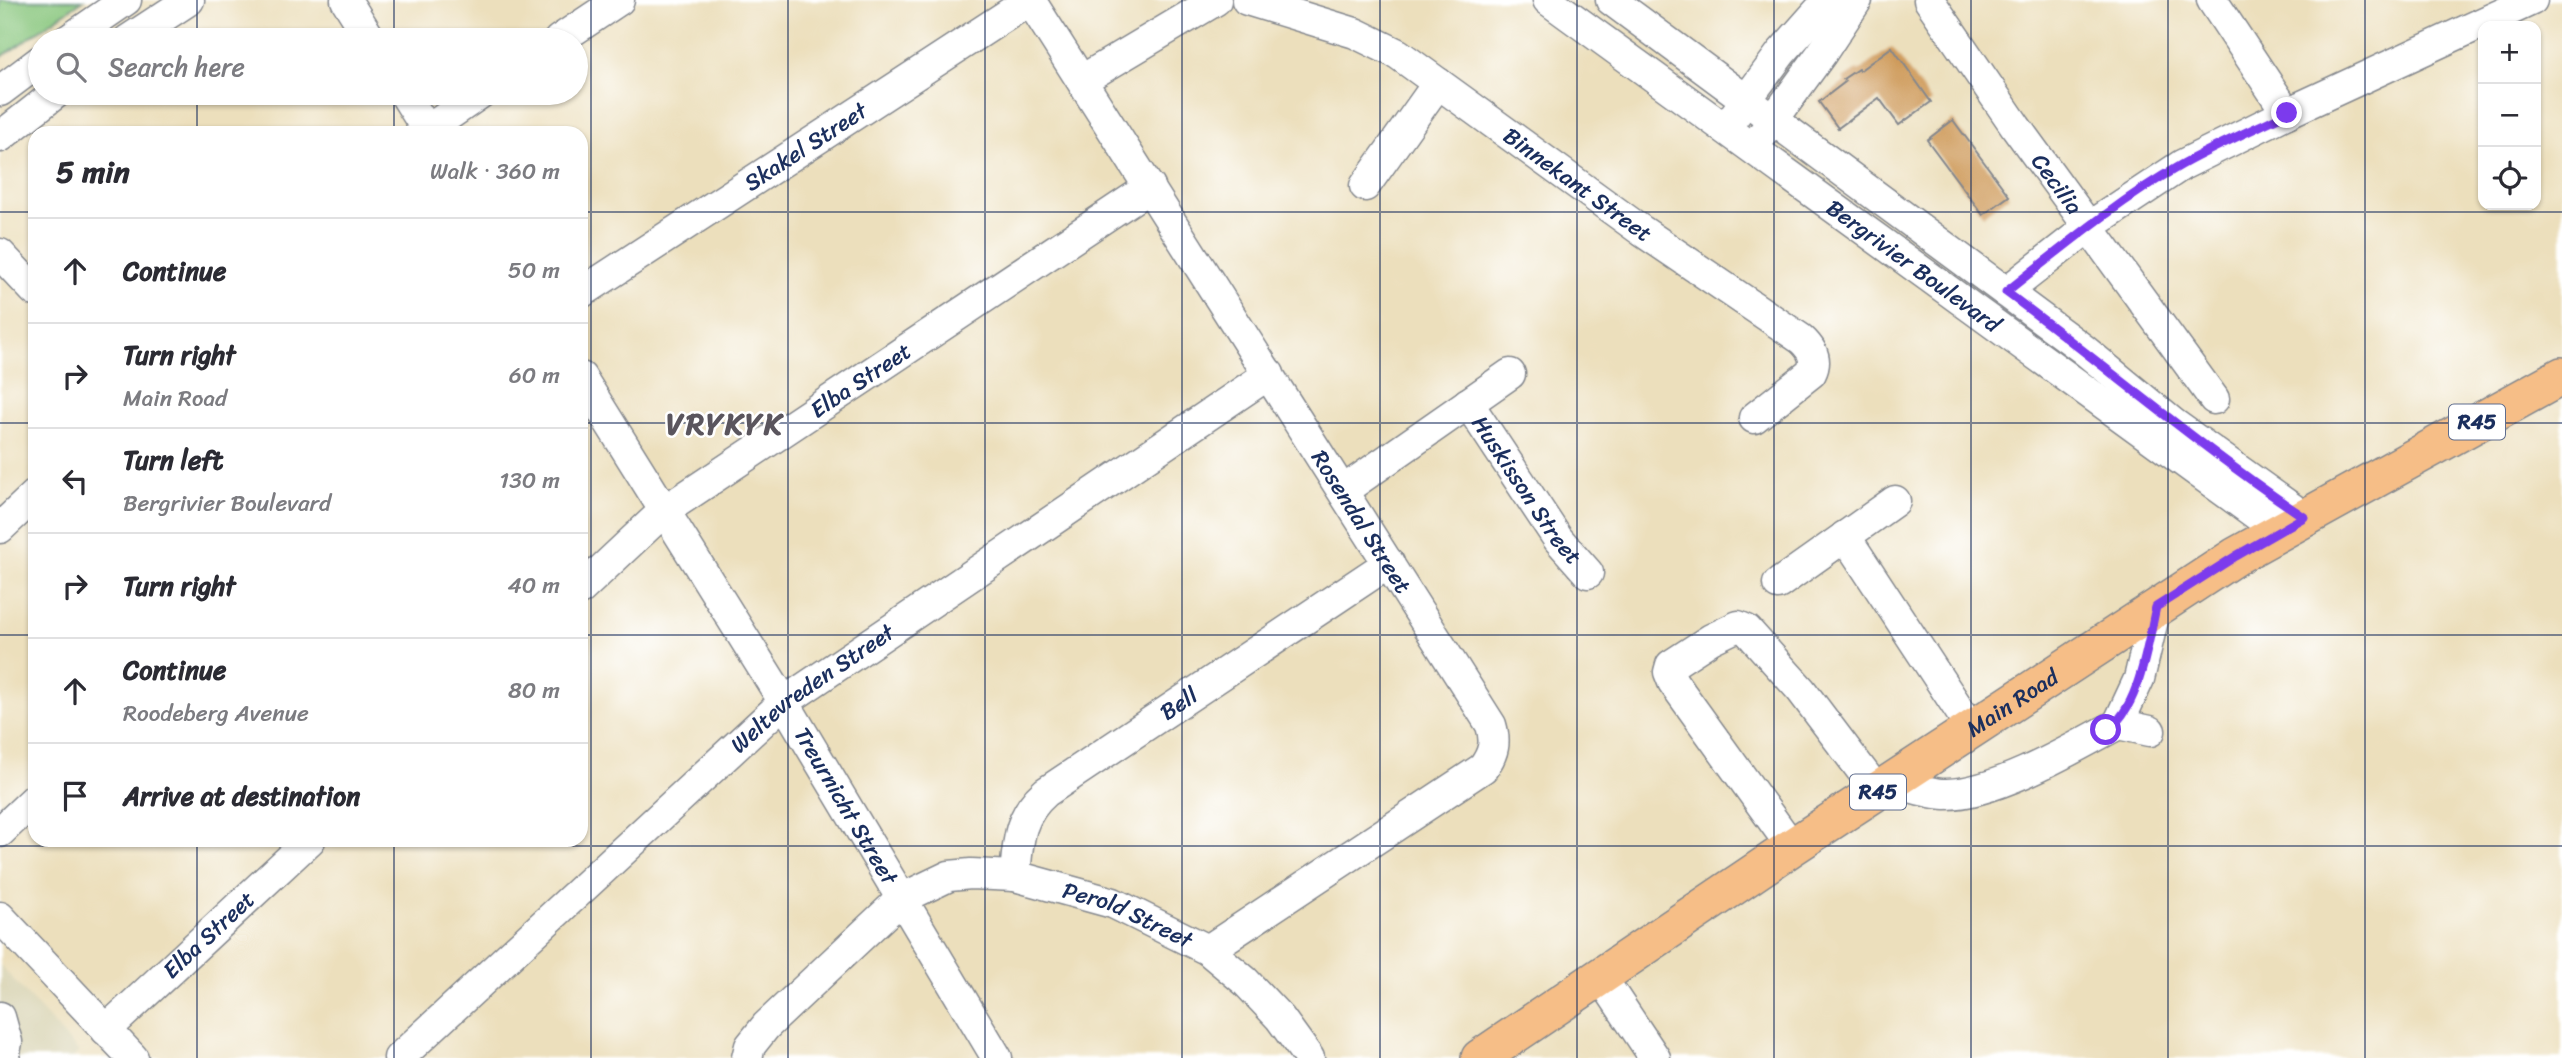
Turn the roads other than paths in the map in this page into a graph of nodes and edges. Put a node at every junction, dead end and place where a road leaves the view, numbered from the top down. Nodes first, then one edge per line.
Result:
1 (126, 0) edge
2 (189, 0) edge
3 (346, 0) edge
4 (619, 0) edge
5 (1030, 0) edge
6 (1216, 0) edge
7 (1247, 0) edge
8 (1548, 0) edge
9 (1611, 0) edge
10 (1828, 0) edge
11 (1857, 0) edge
12 (1929, 0) edge
13 (2212, 0) edge
14 (2532, 0) edge
15 (85, 28) edge
16 (146, 28) edge
17 (364, 28) edge
18 (577, 28) edge
19 (28, 70) edge
20 (1082, 80) junction
21 (1438, 83) junction
22 (0, 92) edge
23 (1746, 99) junction
24 (41, 105) edge
25 (411, 105) edge
26 (464, 105) edge
27 (2287, 113) junction
28 (1774, 120) junction
29 (423, 126) edge
30 (434, 126) edge
31 (1725, 130) junction
32 (0, 137) edge
33 (1752, 149) junction
34 (1365, 186) dead end
35 (1150, 187) junction
36 (2090, 226) junction
37 (0, 254) edge
38 (28, 284) edge
39 (588, 288) edge
40 (2006, 292) junction
41 (1269, 374) junction
42 (1510, 374) dead end
43 (2562, 376) edge
44 (588, 388) edge
45 (2214, 399) dead end
46 (1468, 403) junction
47 (1754, 418) dead end
48 (1343, 490) junction
49 (1895, 501) dead end
50 (28, 502) edge
51 (664, 511) junction
52 (2291, 524) junction
53 (0, 528) edge
54 (1845, 536) junction
55 (1389, 563) junction
56 (1588, 573) dead end
57 (588, 582) edge
58 (1778, 584) dead end
59 (2156, 607) junction
60 (784, 702) junction
61 (2118, 724) junction
62 (1972, 729) junction
63 (2150, 732) dead end
64 (1885, 787) junction
65 (28, 805) edge
66 (0, 831) edge
67 (302, 847) edge
68 (1792, 847) junction
69 (1015, 876) junction
70 (901, 899) junction
71 (0, 917) edge
72 (1208, 950) junction
73 (1601, 976) junction
74 (0, 1017) edge
75 (106, 1030) junction
76 (4, 1058) edge
77 (133, 1058) edge
78 (399, 1058) edge
79 (747, 1058) edge
80 (997, 1058) edge
81 (1309, 1058) edge
82 (1480, 1058) edge
83 (1655, 1058) edge

1 - 15 street
2 - 16 street
3 - 17 street
4 - 18 street
5 - 20 street, Rosendal Street
5 - 39 street, Skakel Street
6 - 20 street
7 - 21 street, Binnekant Street
8 - 31 street, Bergrivier Boulevard
9 - 23 street, Bergrivier Boulevard
10 - 23 street
11 - 28 street
12 - 36 street, Cecilia
13 - 27 street
14 - 27 street
19 - 22 street
20 - 35 street, Rosendal Street
21 - 34 street
21 - 47 street, Binnekant Street
23 - 28 street, Bergrivier Boulevard
23 - 31 street
24 - 32 street
25 - 29 street
26 - 30 street
27 - 36 street
28 - 33 street
28 - 40 street, Bergrivier Boulevard
31 - 33 street, Bergrivier Boulevard
33 - 52 street, Bergrivier Boulevard
35 - 41 street, Rosendal Street
35 - 51 street, Elba Street
36 - 40 street
36 - 45 street, Cecilia
37 - 38 street
40 - 52 street, Bergrivier Boulevard
41 - 48 street, Rosendal Street
41 - 60 street, Weltevreden Street
42 - 46 street
43 - 52 main road, Main Road / R45
44 - 51 street, Treurnicht Street
46 - 48 street
46 - 56 street, Huskisson Street
48 - 55 street, Rosendal Street
49 - 54 street
50 - 53 street
51 - 57 street, Elba Street
51 - 60 street, Treurnicht Street
52 - 59 main road, Main Road / R45
54 - 58 street
54 - 62 street
55 - 69 street, Bell
55 - 72 street, Rosendal Street
59 - 61 street
59 - 62 main road, Main Road / R45
60 - 70 street, Treurnicht Street
60 - 78 street, Weltevreden Street
61 - 63 street
61 - 64 street
62 - 64 main road, Main Road / R45
64 - 68 main road, Main Road / R45
64 - 68 street
65 - 66 street
67 - 75 street, Elba Street
68 - 73 main road, Main Road / R45
69 - 70 street, Perold Street
69 - 72 street, Perold Street
70 - 79 street, Perold Street
70 - 80 street, Treurnicht Street
71 - 75 street
72 - 81 street, Perold Street
73 - 82 main road, Main Road / R45
73 - 83 street
74 - 76 street
75 - 77 street

